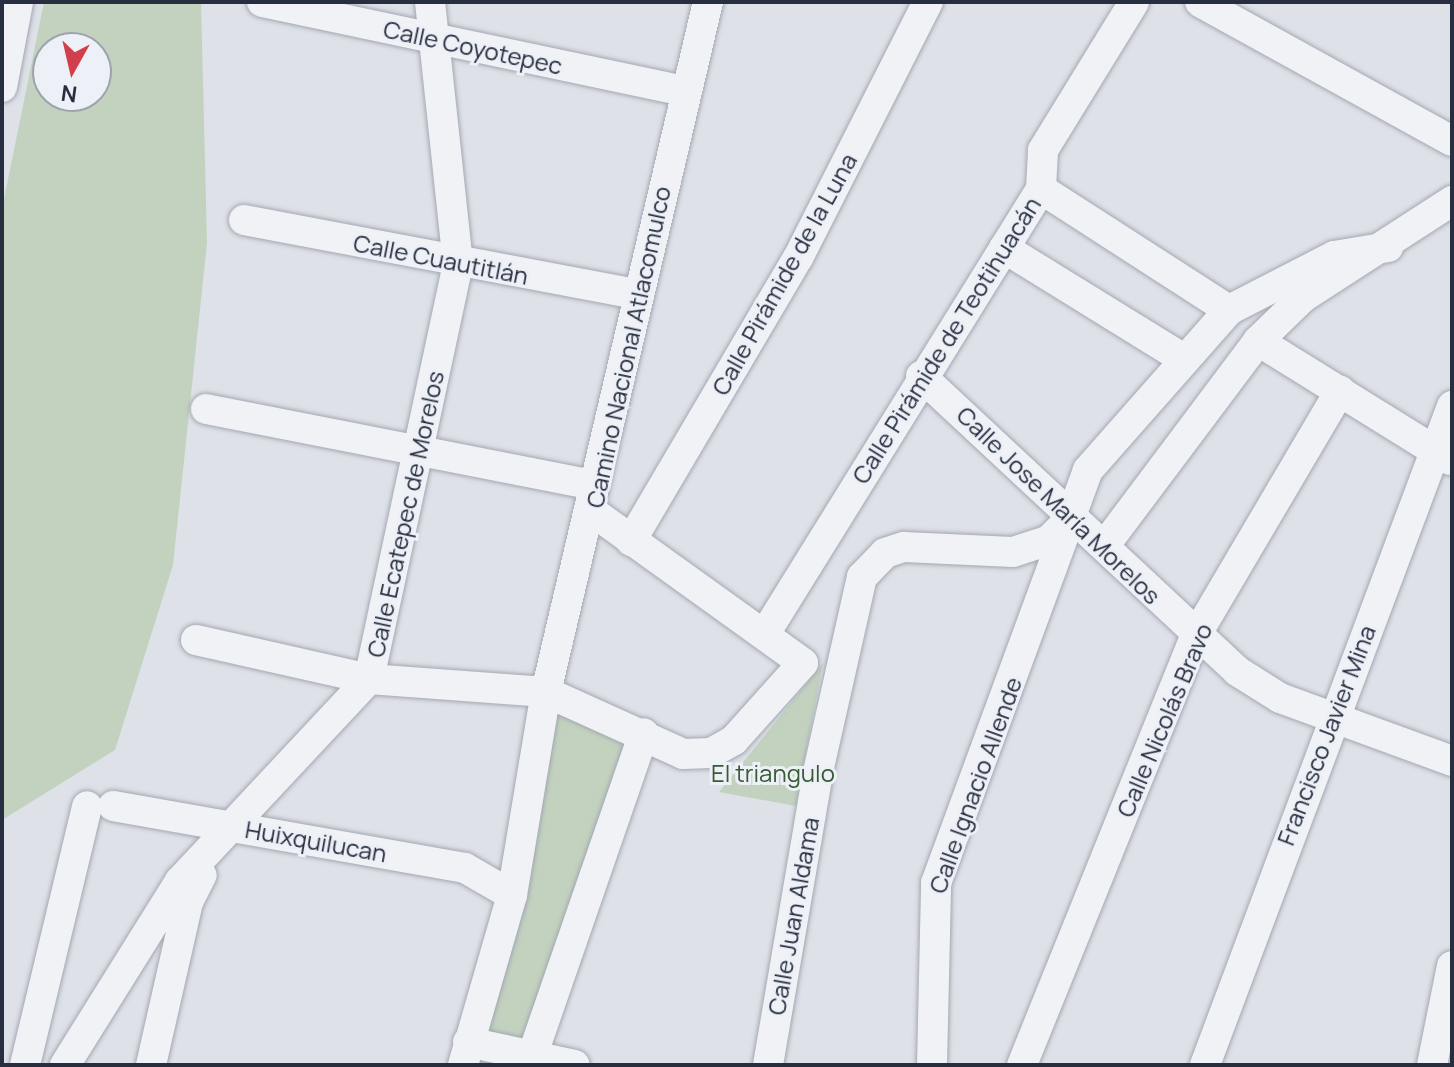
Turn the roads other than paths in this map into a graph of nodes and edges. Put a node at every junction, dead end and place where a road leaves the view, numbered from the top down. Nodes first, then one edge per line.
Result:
1 (18, 2) edge
2 (262, 2) edge
3 (430, 2) edge
4 (708, 2) edge
5 (928, 2) edge
6 (1134, 2) edge
7 (1200, 2) edge
8 (438, 39) junction
9 (2, 87) edge
10 (684, 91) junction
11 (1452, 141) edge
12 (1041, 189) junction
13 (1452, 201) edge
14 (244, 220) dead end
15 (1388, 247) junction
16 (1004, 248) junction
17 (458, 264) junction
18 (637, 294) junction
19 (1229, 310) junction
20 (1258, 341) junction
21 (1184, 359) junction
22 (921, 376) junction
23 (1340, 391) junction
24 (1452, 406) edge
25 (206, 409) dead end
26 (421, 448) junction
27 (1444, 456) edge
28 (594, 499) junction
29 (1074, 515) junction
30 (631, 541) junction
31 (1105, 545) junction
32 (766, 632) junction
33 (1195, 637) junction
34 (196, 640) dead end
35 (369, 679) junction
36 (546, 692) junction
37 (1330, 719) junction
38 (644, 733) junction
39 (1452, 761) edge
40 (229, 826) junction
41 (512, 895) junction
42 (1452, 966) edge
43 (466, 1054) edge
44 (530, 1061) edge
45 (25, 1065) edge
46 (65, 1065) edge
47 (151, 1065) edge
48 (575, 1065) edge
49 (768, 1065) edge
50 (932, 1065) edge
51 (1022, 1065) edge
52 (1205, 1065) edge
53 (1432, 1065) edge

1 - 9 street
2 - 8 street, Calle Coyotepec
3 - 8 street, Calle Ecatepec de Morelos
4 - 10 street, Camino Nacional Atlacomulco
5 - 30 street, Calle Pirámide de la Luna
6 - 12 street, Calle Pirámide de Teotihuacán
7 - 11 street
8 - 10 street, Calle Coyotepec
8 - 17 street, Calle Ecatepec de Morelos
10 - 18 street, Camino Nacional Atlacomulco
12 - 16 street, Calle Pirámide de Teotihuacán
12 - 19 street
13 - 15 street
14 - 17 street, Calle Cuautitlán
15 - 19 street
15 - 20 street
16 - 21 street
16 - 22 street, Calle Pirámide de Teotihuacán
17 - 18 street, Calle Cuautitlán
17 - 26 street, Calle Ecatepec de Morelos
18 - 28 street, Camino Nacional Atlacomulco
19 - 21 street, Calle Ignacio Allende
20 - 23 street
20 - 31 street
21 - 29 street, Calle Ignacio Allende
22 - 29 street, Calle Jose María Morelos
22 - 32 street, Calle Pirámide de Teotihuacán
23 - 27 street
23 - 33 street, Calle Nicolás Bravo
24 - 27 street, Francisco Javier Mina
25 - 26 street
26 - 28 street
26 - 35 street, Calle Ecatepec de Morelos
27 - 37 street, Francisco Javier Mina
28 - 30 street
28 - 36 street, Camino Nacional Atlacomulco
29 - 31 street, Calle Jose María Morelos
29 - 49 street, Calle Juan Aldama
29 - 50 street, Calle Ignacio Allende
30 - 32 street
31 - 33 street, Calle Jose María Morelos
32 - 38 street
33 - 37 street, Calle Jose María Morelos
33 - 51 street, Calle Nicolás Bravo
34 - 35 street
35 - 36 street
35 - 40 street, Calle Ecatepec de Morelos
36 - 38 street
36 - 41 street, Camino Nacional Atlacomulco
37 - 39 street, Calle Jose María Morelos
37 - 52 street, Francisco Javier Mina
38 - 44 street
40 - 41 street, Huixquilucan
40 - 45 street, Huixquilucan
40 - 46 street, Calle Ecatepec de Morelos
40 - 47 street
41 - 43 street, Camino Nacional Atlacomulco
42 - 53 street
43 - 44 street
44 - 48 street

